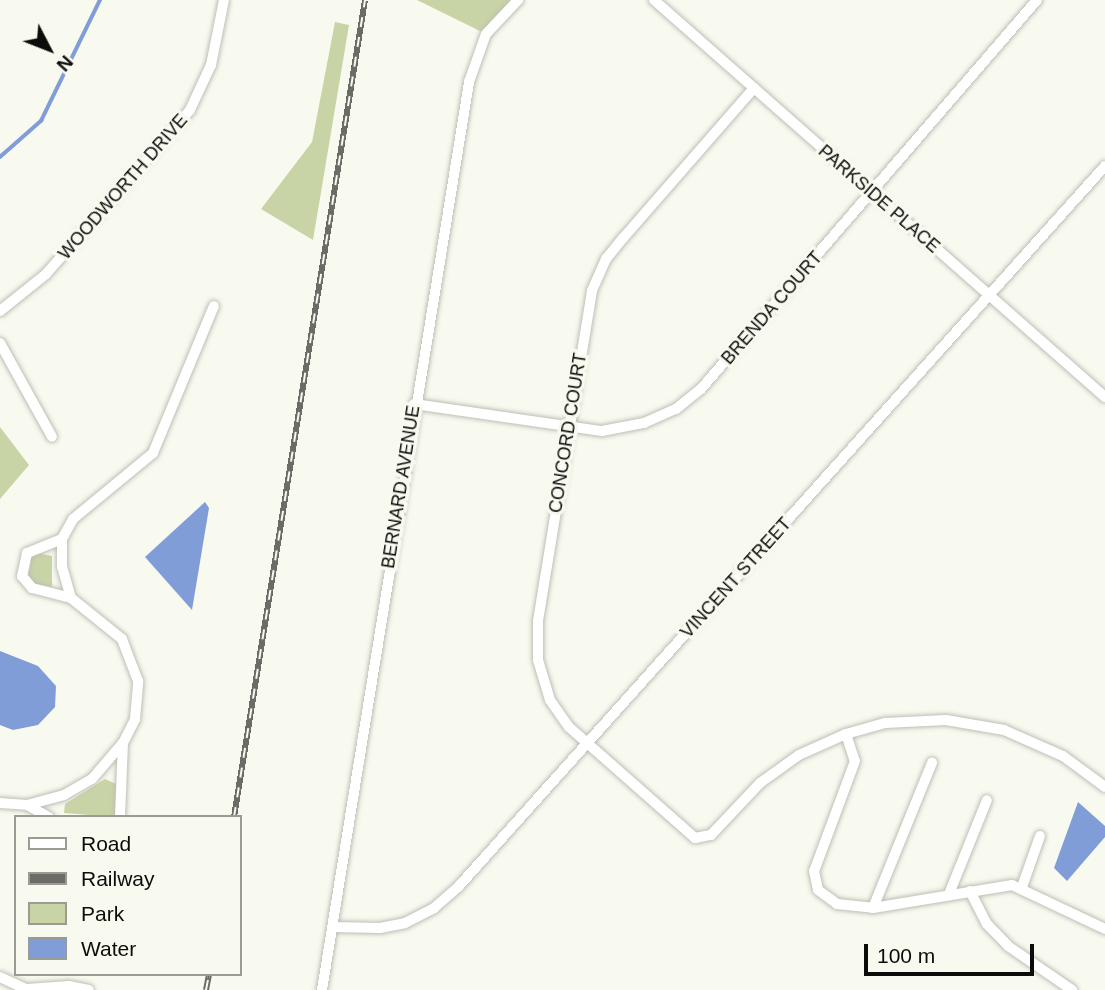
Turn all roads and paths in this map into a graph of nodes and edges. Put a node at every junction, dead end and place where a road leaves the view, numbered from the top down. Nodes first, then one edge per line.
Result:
1 (224, 0) edge
2 (518, 0) edge
3 (654, 0) edge
4 (1037, 0) edge
5 (754, 88) junction
6 (1105, 166) edge
7 (873, 192) junction
8 (988, 295) junction
9 (214, 306) dead end
10 (0, 311) edge
11 (0, 343) edge
12 (1105, 397) edge
13 (414, 404) junction
14 (569, 428) junction
15 (52, 437) dead end
16 (62, 539) junction
17 (71, 598) junction
18 (846, 734) junction
19 (123, 743) junction
20 (587, 743) junction
21 (932, 763) dead end
22 (1105, 787) edge
23 (987, 800) dead end
24 (0, 803) edge
25 (27, 805) junction
26 (45, 815) edge
27 (120, 815) edge
28 (1040, 836) dead end
29 (1022, 887) junction
30 (970, 891) junction
31 (949, 894) junction
32 (873, 908) junction
33 (332, 927) junction
34 (1105, 929) edge
35 (0, 977) edge
36 (28, 989) edge
37 (89, 990) edge
38 (322, 990) edge
39 (1072, 990) edge

1 - 10 street, WOODWORTH DRIVE
2 - 13 street, BERNARD AVENUE
3 - 5 street, PARKSIDE PLACE
4 - 7 street, BRENDA COURT
5 - 7 street, PARKSIDE PLACE
5 - 14 street, CONCORD COURT
6 - 8 street, VINCENT STREET
7 - 8 street, PARKSIDE PLACE
7 - 14 street, BRENDA COURT
8 - 12 street, PARKSIDE PLACE
8 - 20 street, VINCENT STREET
9 - 16 street
11 - 15 street
13 - 14 street, BRENDA COURT
13 - 33 street, BERNARD AVENUE
14 - 20 street, CONCORD COURT
16 - 17 street
16 - 17 street
17 - 19 street
18 - 20 street, CONCORD COURT
18 - 22 street
18 - 32 street
19 - 25 street
19 - 27 street
20 - 33 street, VINCENT STREET
21 - 32 street
23 - 31 street
24 - 25 street
25 - 26 street
28 - 29 street
29 - 30 street
29 - 34 street
30 - 31 street
30 - 39 street
31 - 32 street
33 - 38 street, BERNARD AVENUE
35 - 36 street
36 - 37 street

